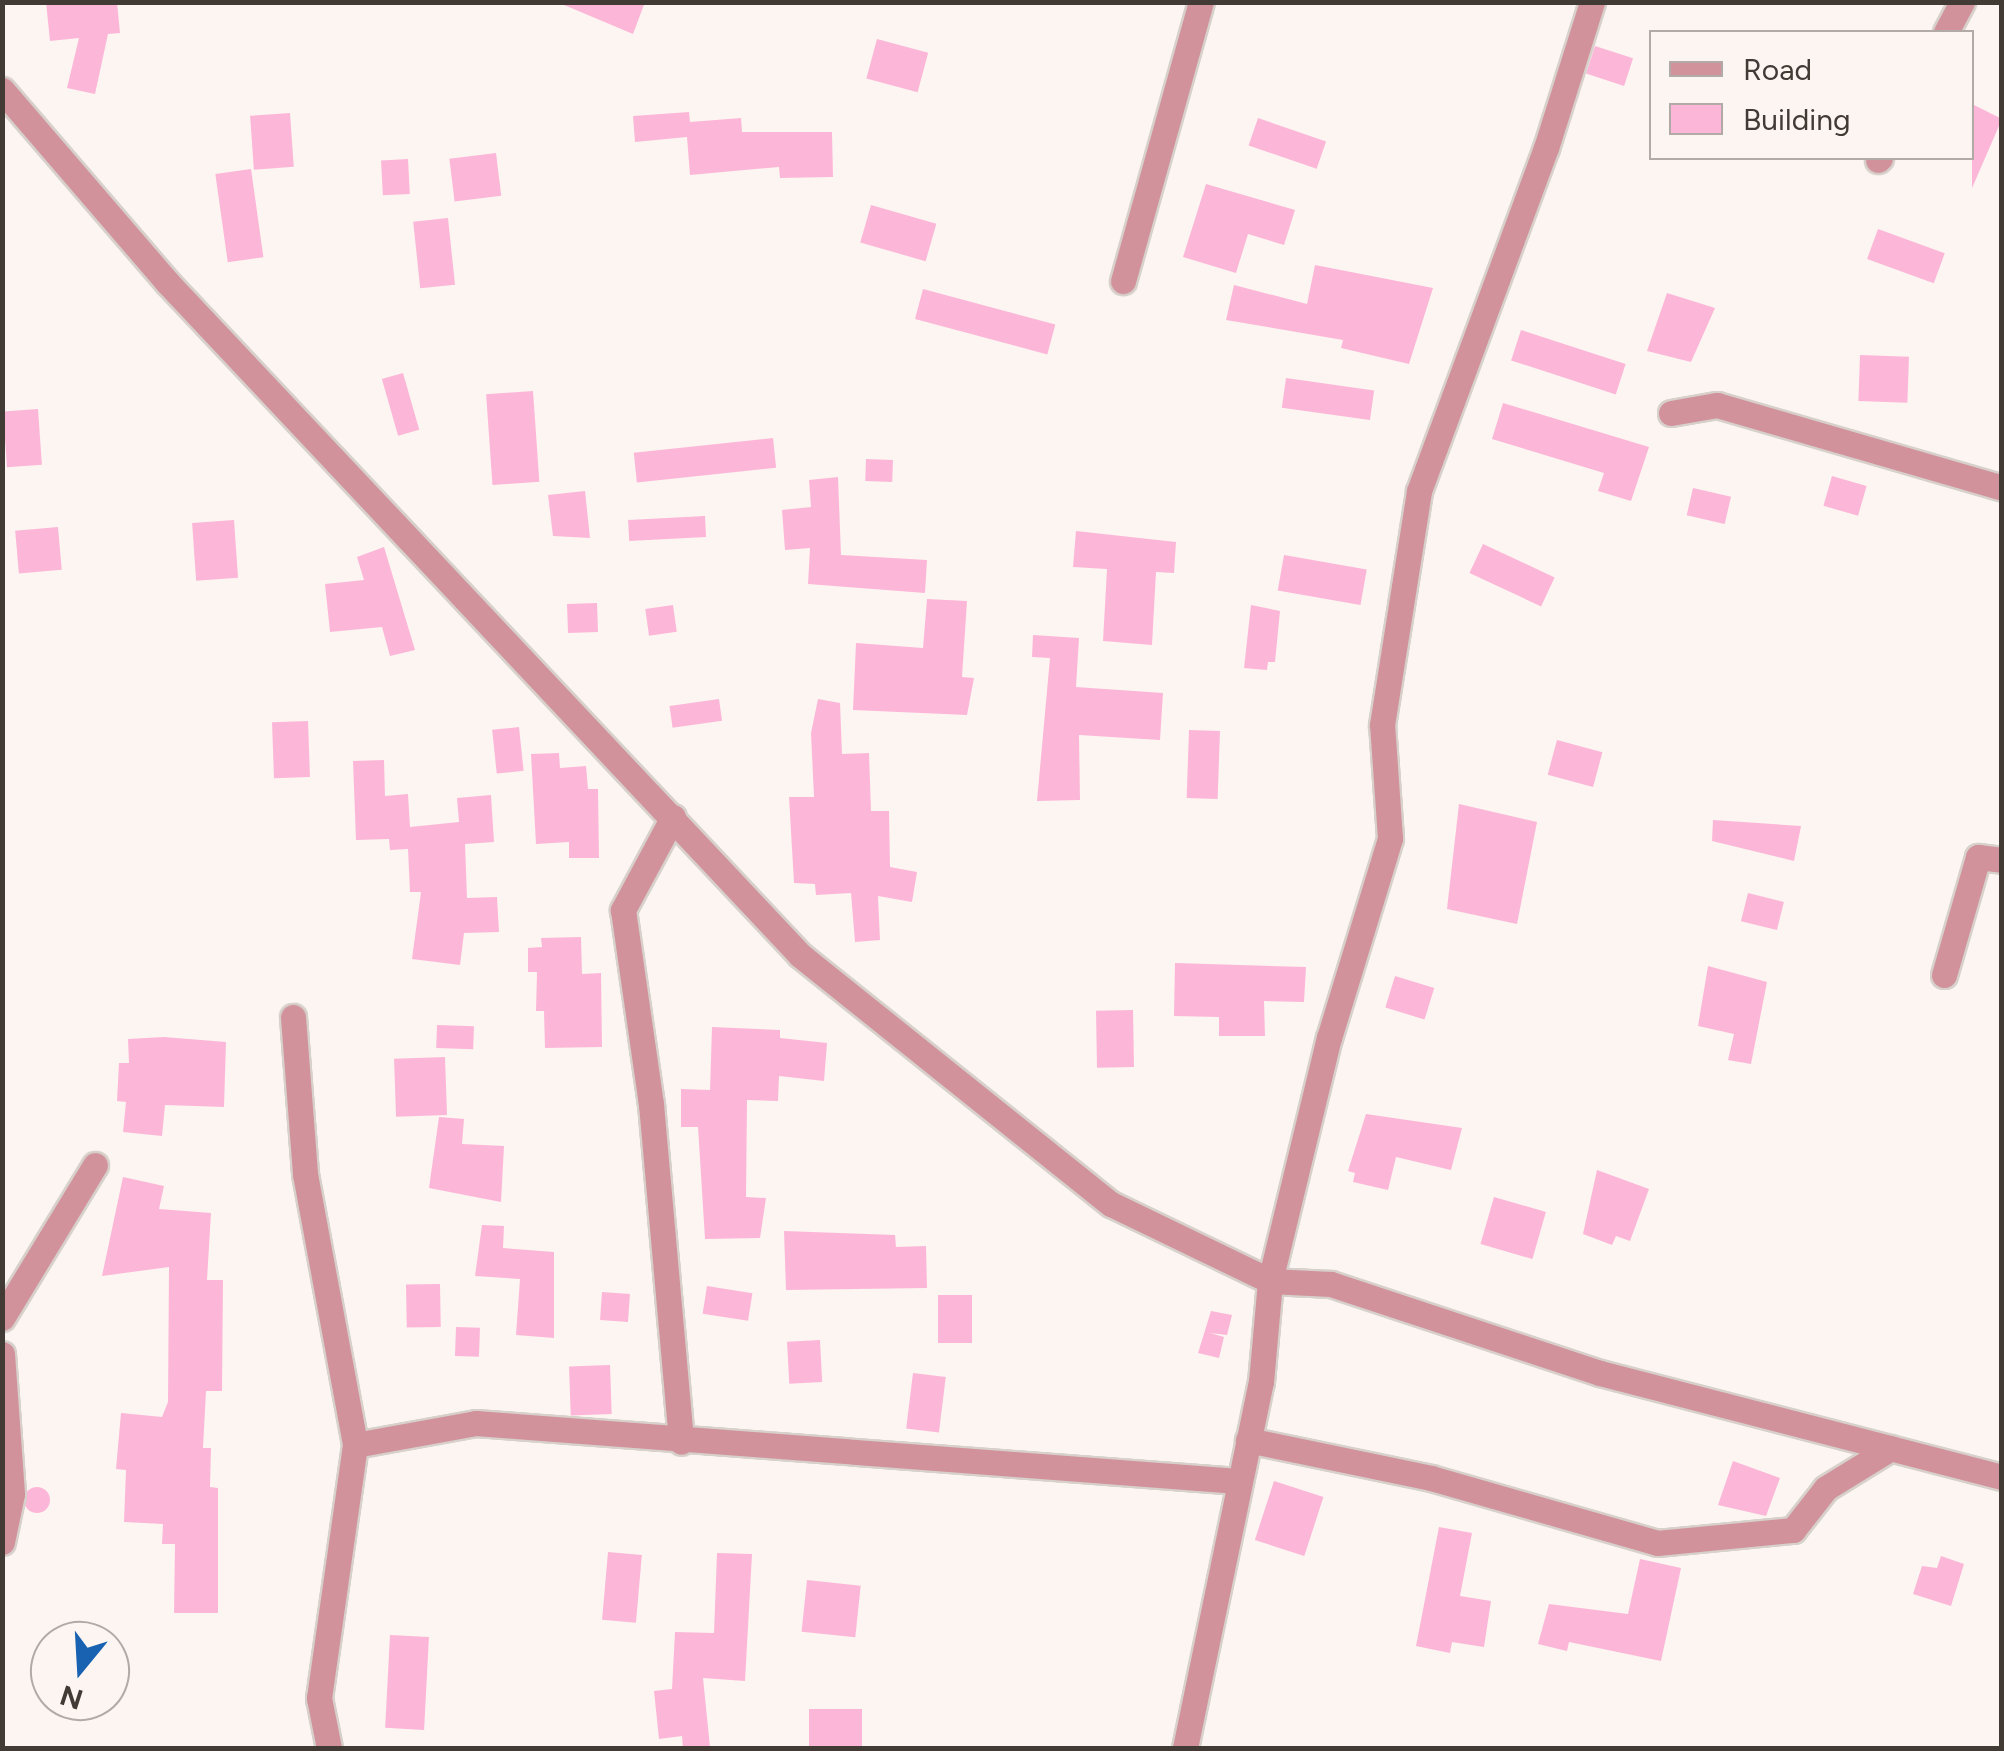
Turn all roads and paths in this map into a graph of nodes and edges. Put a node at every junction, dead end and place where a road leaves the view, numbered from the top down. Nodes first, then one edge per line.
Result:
1 (1201, 2) edge
2 (1592, 2) edge
3 (1962, 2) edge
4 (1947, 30) edge
5 (2, 90) edge
6 (1123, 281) dead end
7 (1671, 414) dead end
8 (2002, 488) edge
9 (673, 818) junction
10 (2002, 860) edge
11 (1944, 975) dead end
12 (293, 1017) dead end
13 (95, 1165) dead end
14 (1270, 1281) junction
15 (2, 1318) edge
16 (2, 1354) edge
17 (1248, 1440) junction
18 (681, 1442) junction
19 (355, 1445) junction
20 (1890, 1448) junction
21 (2002, 1477) edge
22 (1238, 1481) junction
23 (2, 1542) edge
24 (329, 1748) edge
25 (1185, 1748) edge

1 - 6 street
2 - 14 street
3 - 4 street
5 - 9 street
7 - 8 street
9 - 14 street
9 - 18 street
10 - 11 street
12 - 19 street
13 - 15 street
14 - 17 street
14 - 20 street
16 - 23 street
17 - 20 street
17 - 22 street
18 - 19 street
18 - 22 street
19 - 24 street
20 - 21 street
22 - 25 street

